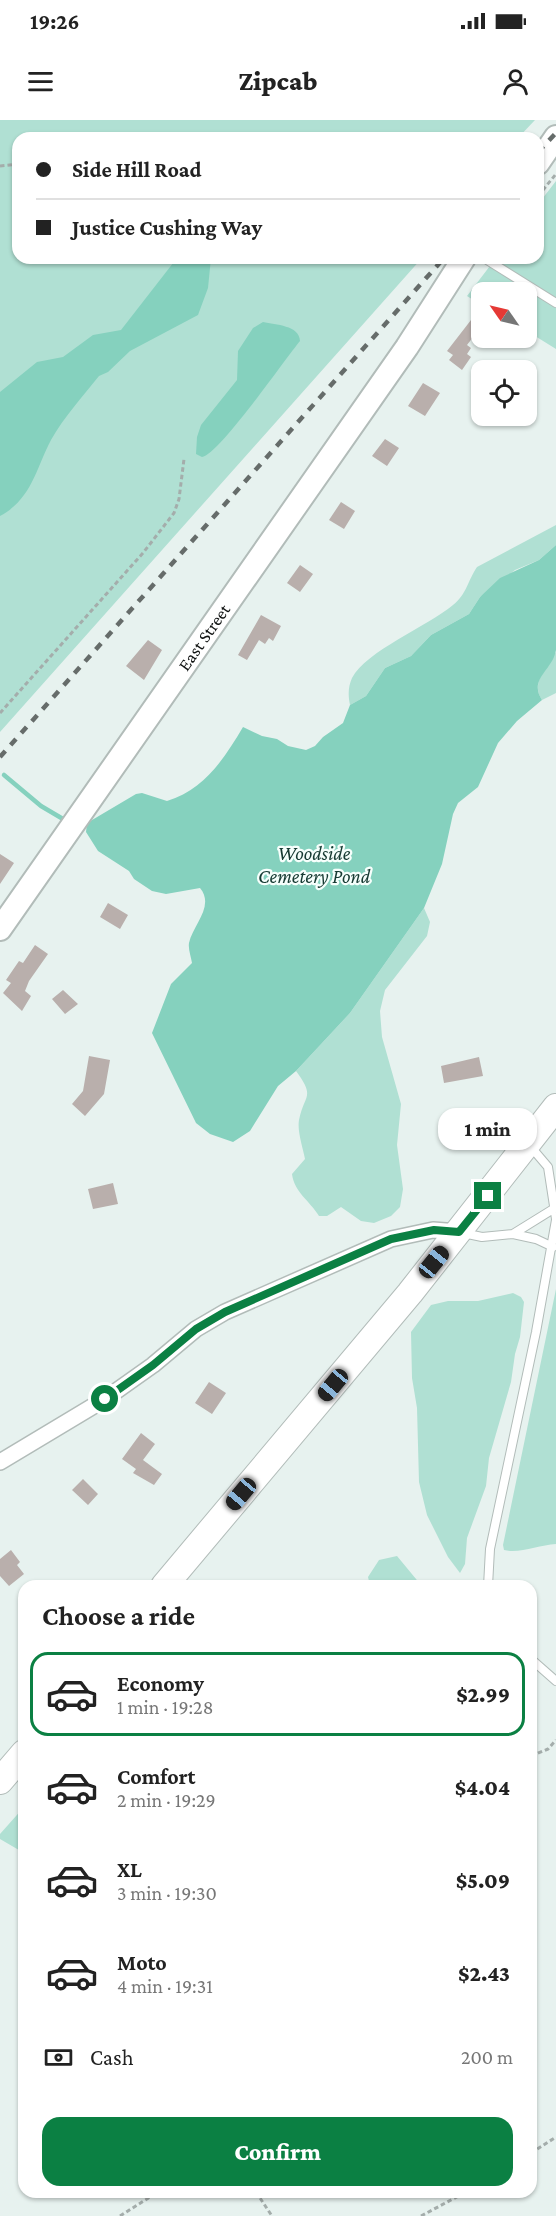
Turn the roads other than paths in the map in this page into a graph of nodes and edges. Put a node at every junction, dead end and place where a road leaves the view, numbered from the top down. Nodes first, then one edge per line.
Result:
1 (556, 137) edge
2 (544, 154) edge
3 (460, 264) edge
4 (475, 264) edge
5 (494, 264) edge
6 (556, 303) edge
7 (406, 347) junction
8 (0, 929) edge
9 (556, 1107) edge
10 (528, 1144) junction
11 (555, 1208) edge
12 (556, 1220) edge
13 (459, 1232) junction
14 (513, 1234) junction
15 (553, 1247) junction
16 (0, 1462) edge
17 (169, 1580) edge
18 (488, 1580) edge
19 (537, 1664) edge
20 (556, 1681) edge
21 (18, 1758) edge
22 (2, 1772) edge

1 - 2 main road
3 - 7 main road, East Street
4 - 7 main road, East Street
5 - 6 lane
7 - 8 main road, East Street
9 - 10 main road
10 - 11 lane
10 - 13 main road
11 - 12 lane
11 - 14 lane
12 - 15 lane
13 - 14 lane
13 - 16 street
13 - 17 main road
14 - 15 lane
15 - 18 lane
19 - 20 lane
21 - 22 main road

